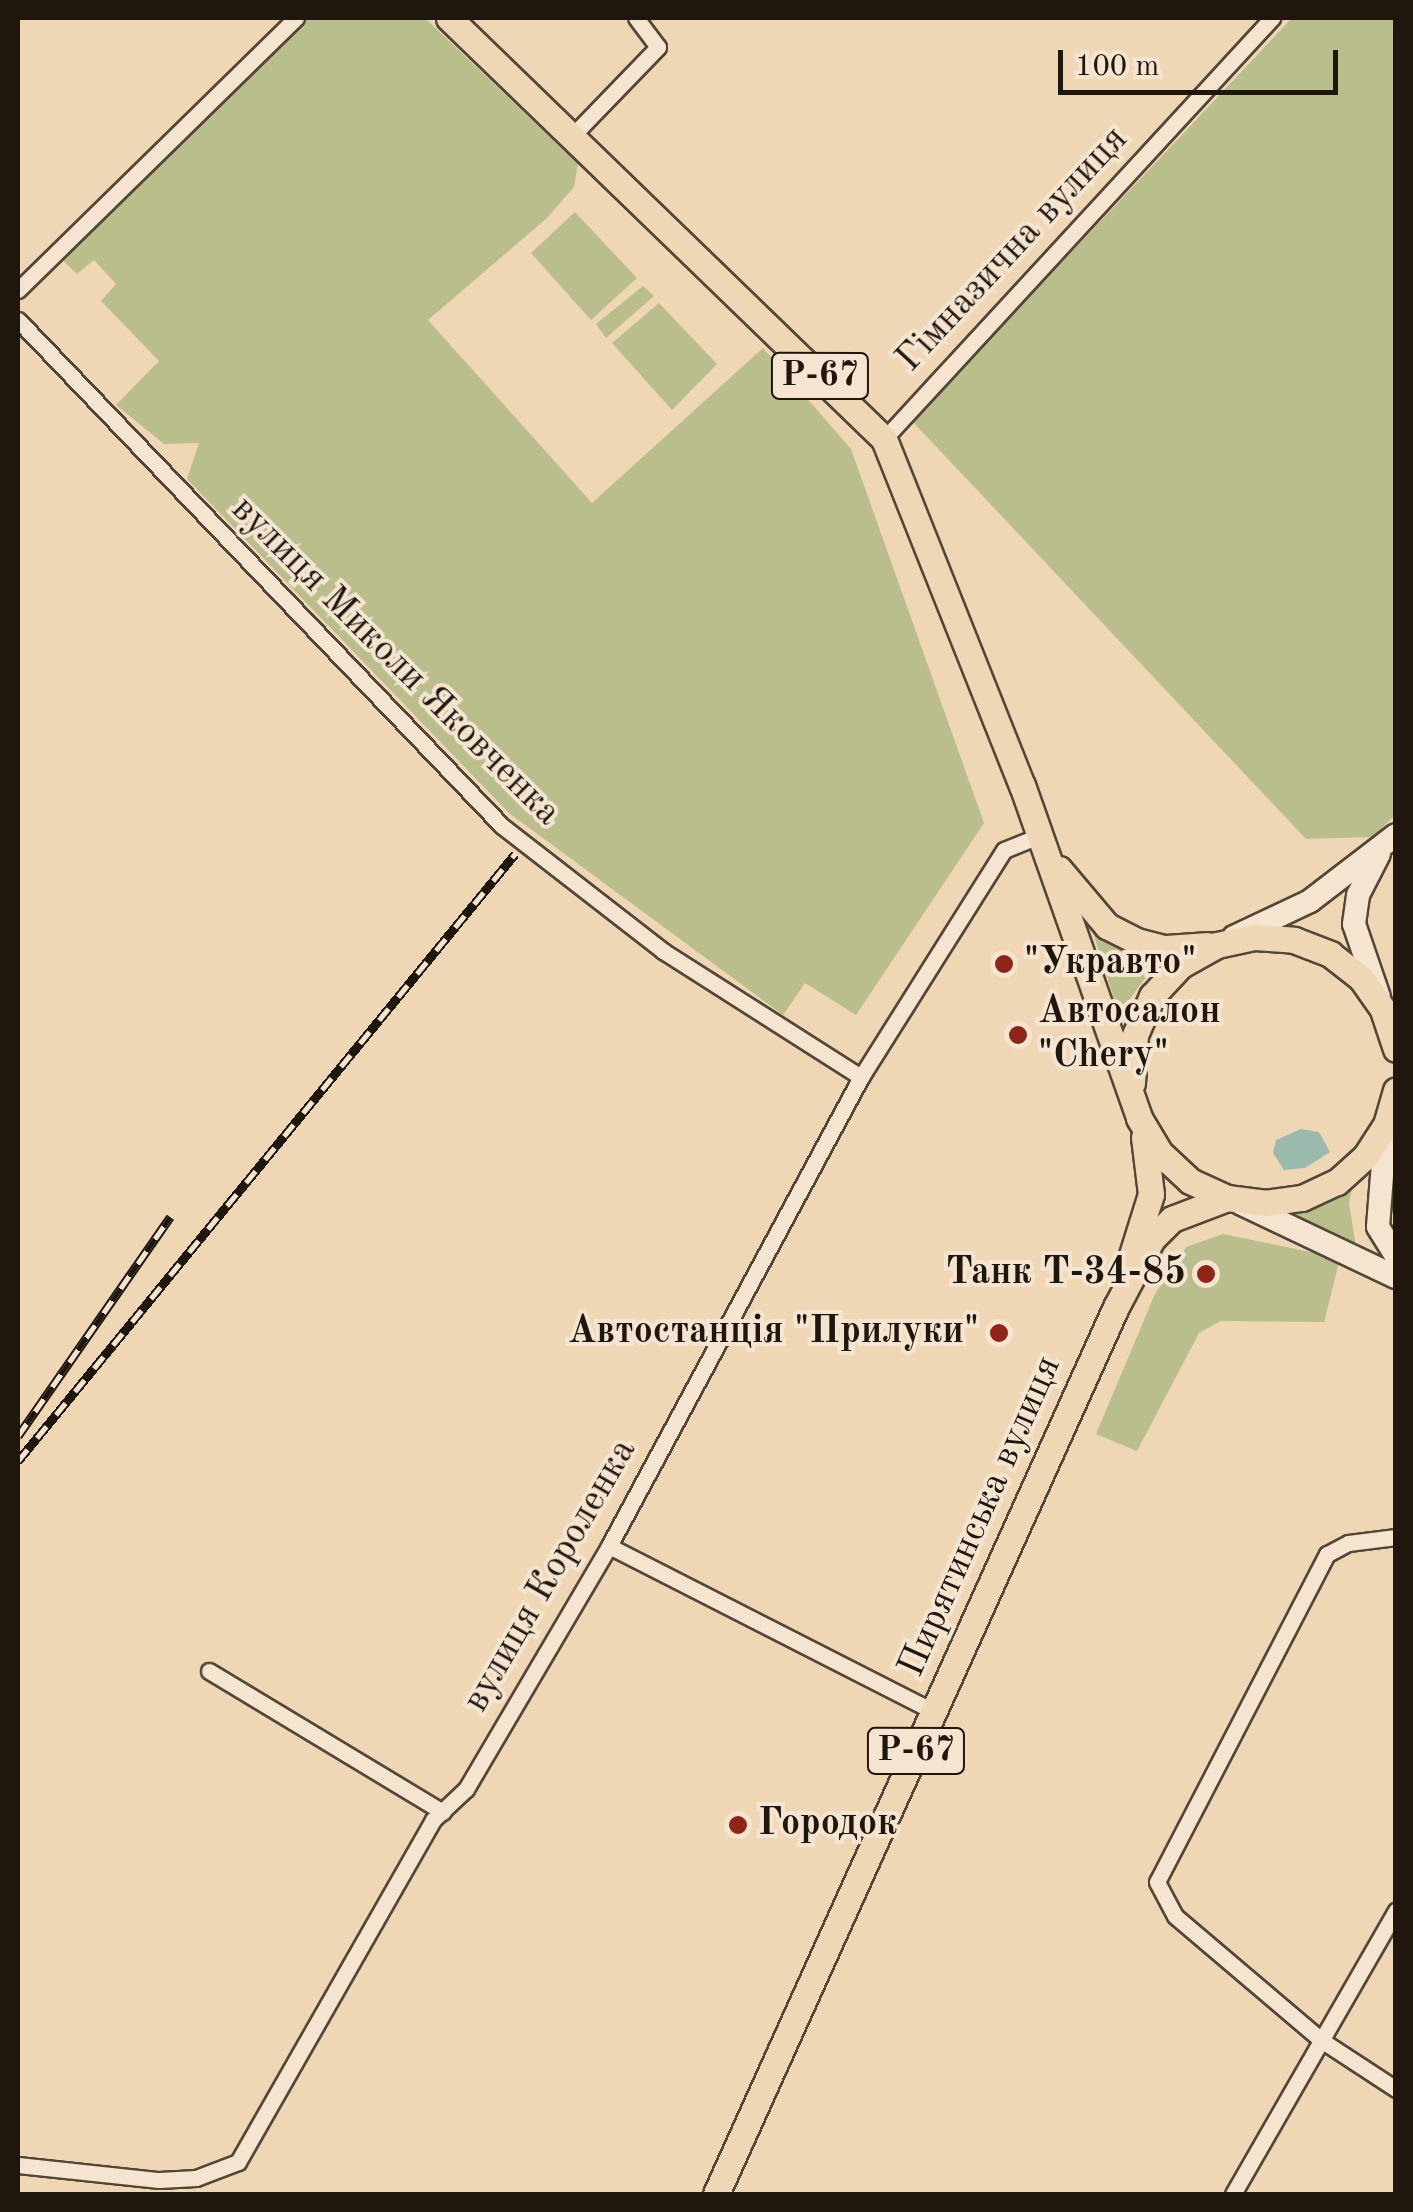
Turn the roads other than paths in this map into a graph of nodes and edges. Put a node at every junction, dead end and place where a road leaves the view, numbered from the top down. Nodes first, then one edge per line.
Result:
1 (296, 18) edge
2 (449, 18) edge
3 (636, 18) edge
4 (1272, 18) edge
5 (574, 134) junction
6 (18, 290) edge
7 (18, 320) edge
8 (884, 439) junction
9 (1036, 837) junction
10 (1388, 843) edge
11 (1217, 944) junction
12 (1384, 1010) junction
13 (1396, 1048) edge
14 (861, 1077) junction
15 (1396, 1090) edge
16 (1140, 1118) junction
17 (1386, 1125) junction
18 (1227, 1198) junction
19 (1396, 1256) edge
20 (1396, 1277) edge
21 (1116, 1308) junction
22 (1396, 1537) edge
23 (608, 1546) junction
24 (210, 1671) dead end
25 (935, 1712) junction
26 (442, 1812) junction
27 (1396, 1911) edge
28 (1321, 2040) junction
29 (1396, 2089) edge
30 (18, 2164) edge
31 (716, 2194) edge
32 (1233, 2194) edge

1 - 6 street
2 - 5 main road, Р-67
3 - 5 street
4 - 8 street, Гімназична вулиця
5 - 8 main road, Р-67
7 - 14 street, вулиця Миколи Яковченка
8 - 9 main road, Р-67
9 - 11 main road, Р-67
9 - 14 street, вулиця Короленка
9 - 16 main road, Р-67
10 - 11 main road
10 - 12 main road
11 - 12 main road, Р-67
11 - 16 main road, Р-67
12 - 13 main road, Р-67
14 - 23 street, вулиця Короленка
15 - 17 main road, Р-67
16 - 18 main road, Р-67
16 - 21 main road, Р-67
17 - 18 main road, Р-67
17 - 19 main road
18 - 20 main road
18 - 21 main road, Р-67
21 - 25 main road, Пирятинська вулиця / Р-67
22 - 28 street
23 - 25 street
23 - 26 street, вулиця Короленка
24 - 26 street
25 - 31 main road, Пирятинська вулиця / Р-67
26 - 30 street, вулиця Короленка
27 - 28 street
28 - 29 street
28 - 32 street

